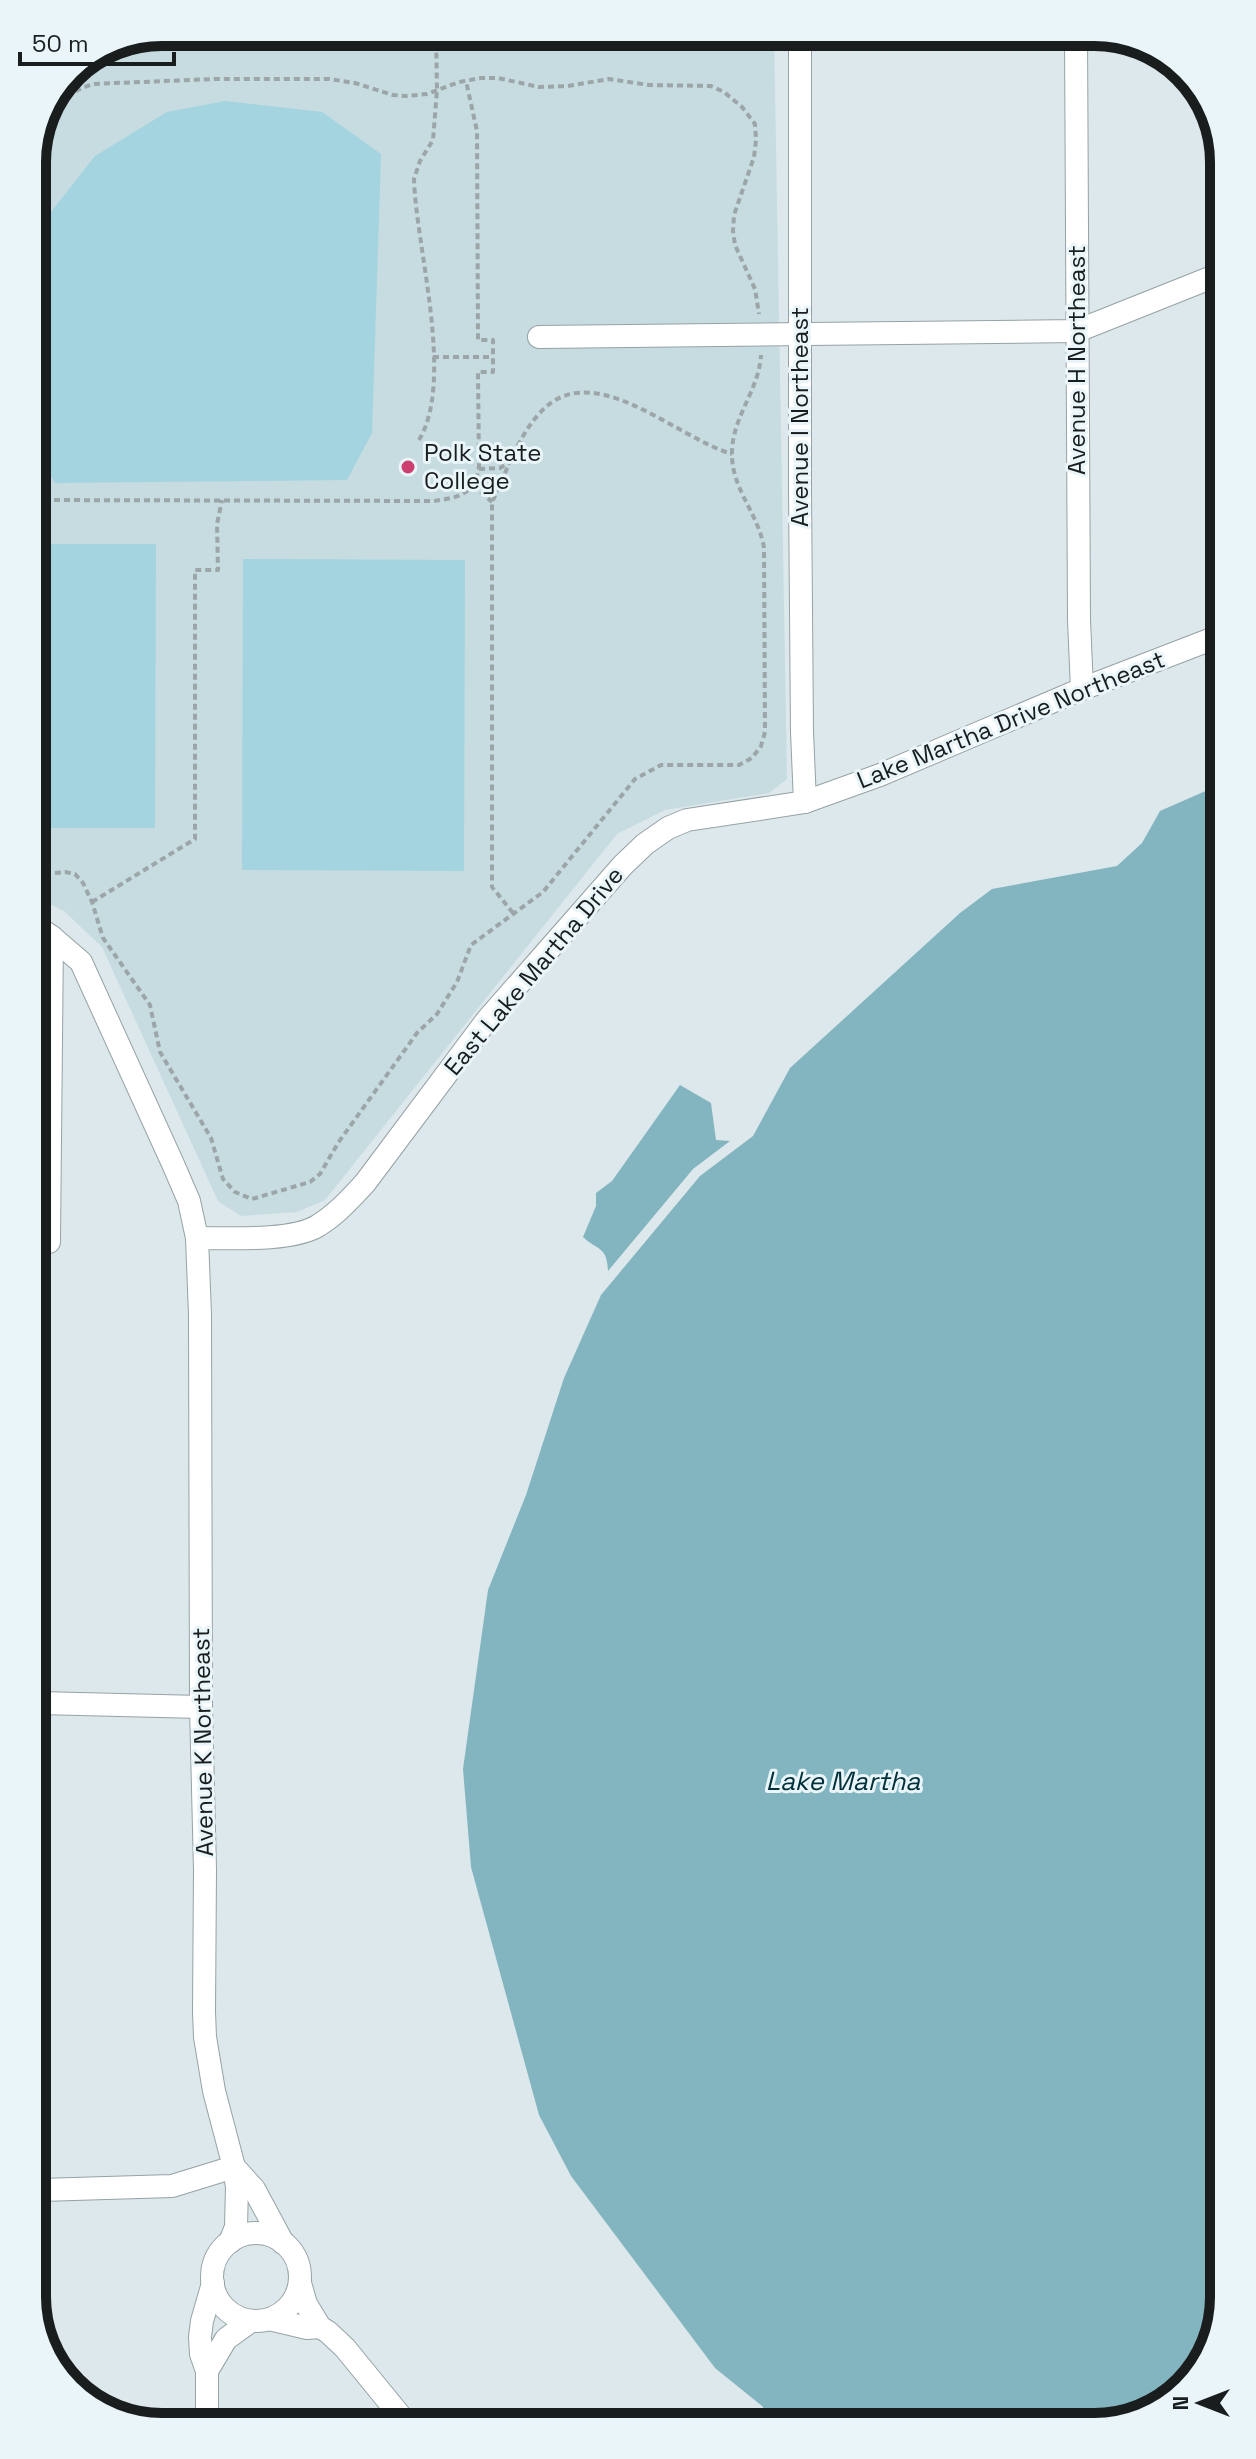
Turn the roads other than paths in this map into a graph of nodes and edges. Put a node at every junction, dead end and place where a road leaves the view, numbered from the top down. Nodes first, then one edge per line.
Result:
1 (800, 46) edge
2 (1076, 46) edge
3 (1210, 278) edge
4 (1077, 331) junction
5 (800, 334) junction
6 (539, 337) dead end
7 (1210, 640) edge
8 (1082, 689) junction
9 (805, 802) junction
10 (46, 934) edge
11 (46, 1056) edge
12 (197, 1238) junction
13 (49, 1242) dead end
14 (46, 1703) edge
15 (201, 1707) junction
16 (234, 2167) junction
17 (46, 2190) edge
18 (230, 2242) junction
19 (283, 2243) junction
20 (213, 2283) junction
21 (300, 2283) junction
22 (260, 2320) junction
23 (320, 2327) junction
24 (207, 2371) junction
25 (207, 2413) edge
26 (398, 2413) edge

1 - 5 street, Avenue I Northeast
2 - 4 street, Avenue H Northeast
3 - 4 street
4 - 5 street
4 - 8 street, Avenue H Northeast
5 - 6 street
5 - 9 street, Avenue I Northeast
7 - 8 street, Lake Martha Drive Northeast
8 - 9 street, Lake Martha Drive Northeast
9 - 12 street, East Lake Martha Drive
10 - 12 street, Avenue K Northeast
11 - 13 street
12 - 15 street, Avenue K Northeast
14 - 15 street
15 - 16 street, Avenue K Northeast
16 - 17 street
16 - 18 street, Avenue K Northeast
16 - 19 street, Avenue K Northeast
18 - 19 street
18 - 20 street
19 - 21 street
20 - 22 street
20 - 24 street
21 - 22 street
21 - 23 street
22 - 23 street
22 - 24 street
23 - 26 street
24 - 25 street

